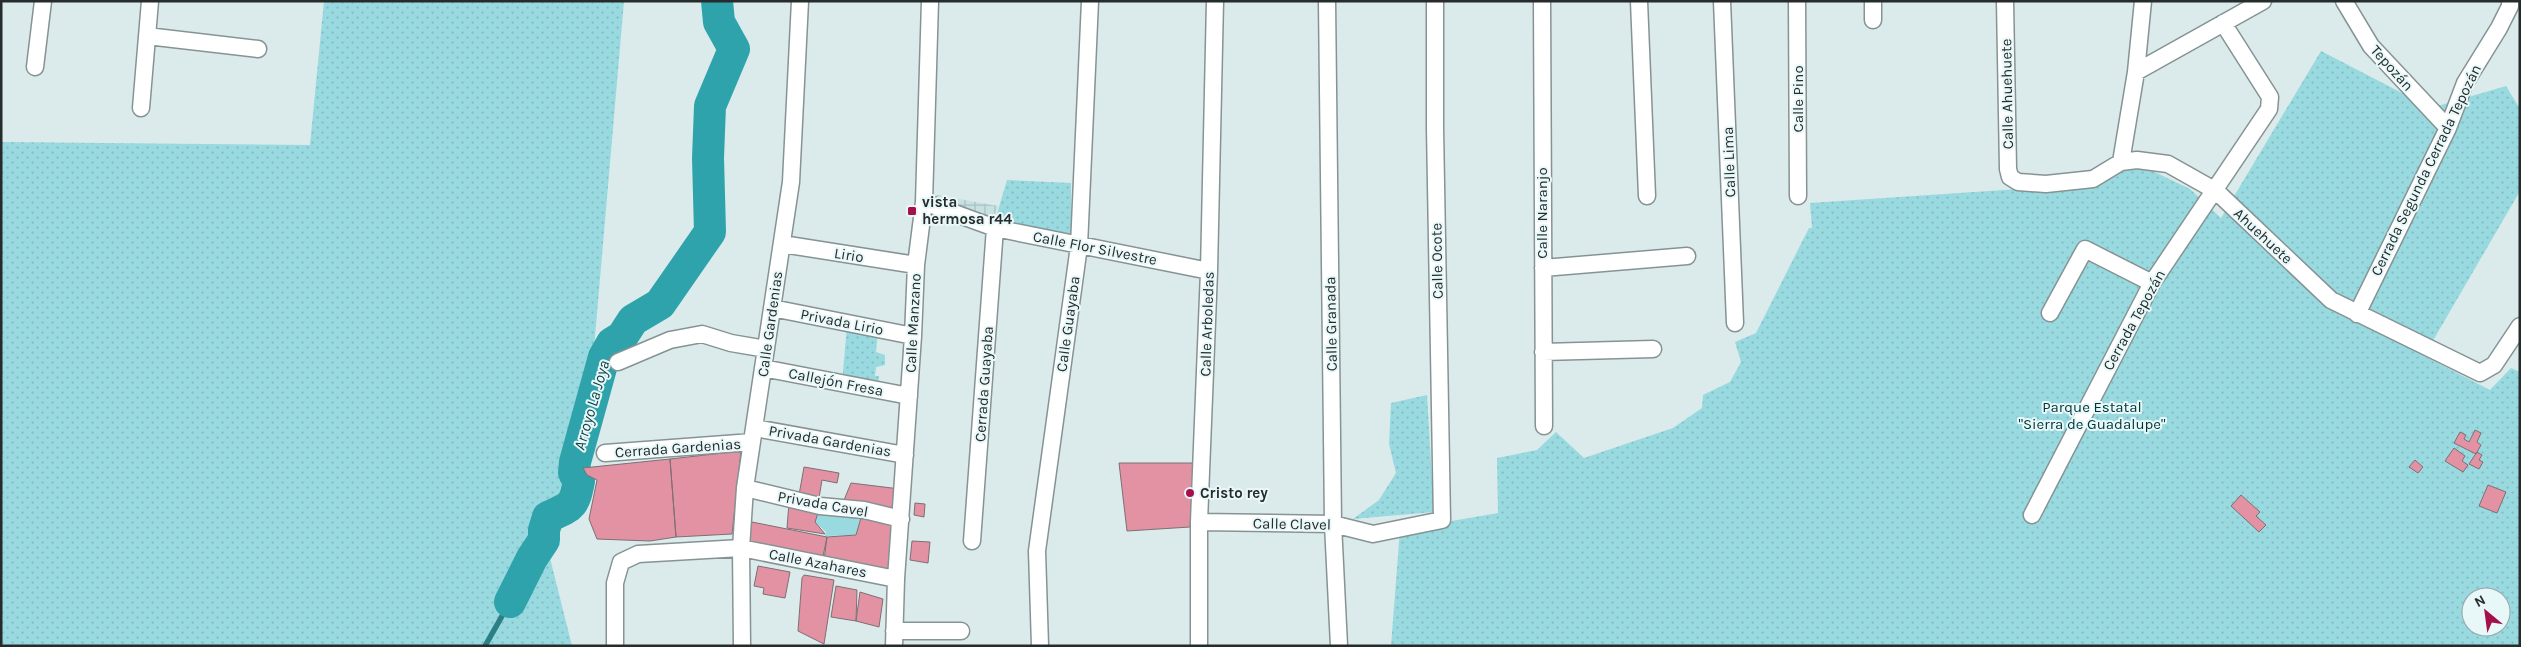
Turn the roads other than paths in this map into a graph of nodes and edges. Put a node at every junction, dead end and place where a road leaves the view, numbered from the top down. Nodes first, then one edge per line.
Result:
1 (43, 1) edge
2 (150, 1) edge
3 (800, 1) edge
4 (930, 1) edge
5 (1090, 1) edge
6 (1215, 1) edge
7 (1327, 1) edge
8 (1435, 1) edge
9 (1542, 1) edge
10 (1639, 1) edge
11 (1722, 1) edge
12 (1797, 1) edge
13 (1873, 1) edge
14 (2005, 1) edge
15 (2143, 1) edge
16 (2263, 1) edge
17 (2344, 1) edge
18 (2510, 1) edge
19 (1874, 20) dead end
20 (2223, 23) junction
21 (147, 36) junction
22 (258, 49) dead end
23 (35, 67) dead end
24 (2136, 72) junction
25 (141, 108) dead end
26 (2448, 128) junction
27 (2121, 162) junction
28 (2018, 182) joint
29 (2216, 191) junction
30 (1647, 196) dead end
31 (1798, 196) dead end
32 (924, 202) junction
33 (995, 228) junction
34 (782, 244) junction
35 (1079, 246) junction
36 (1687, 256) dead end
37 (916, 265) junction
38 (1543, 268) junction
39 (1209, 271) junction
40 (2152, 283) junction
41 (772, 308) junction
42 (2050, 314) dead end
43 (2357, 314) junction
44 (1735, 323) dead end
45 (2520, 327) edge
46 (913, 336) junction
47 (766, 349) junction
48 (1653, 349) dead end
49 (1543, 352) junction
50 (618, 362) dead end
51 (763, 368) junction
52 (909, 396) junction
53 (1544, 426) dead end
54 (753, 435) junction
55 (605, 453) dead end
56 (905, 454) junction
57 (745, 488) junction
58 (2032, 516) dead end
59 (901, 519) junction
60 (1442, 520) joint
61 (1200, 522) junction
62 (1333, 524) junction
63 (972, 541) dead end
64 (741, 548) junction
65 (896, 579) junction
66 (961, 631) dead end
67 (894, 638) edge
68 (615, 646) edge
69 (742, 646) edge
70 (1040, 646) edge
71 (1199, 646) edge
72 (1339, 646) edge

1 - 23 street
2 - 21 street
3 - 34 street, Calle Gardenias
4 - 32 street, Calle Manzano
5 - 35 street, Calle Guayaba
6 - 39 street, Calle Arboledas
7 - 62 street, Calle Granada
8 - 60 street, Calle Ocote
9 - 38 street, Calle Naranjo
10 - 30 street
11 - 44 street, Calle Lima
12 - 31 street, Calle Pino
13 - 19 street
14 - 28 street, Calle Ahuehuete
15 - 24 street
16 - 20 street
17 - 26 street, Tepozán
18 - 26 street, Cerrada Segunda Cerrada Tepozán
20 - 24 street
20 - 29 street, Cerrada Tepozán
21 - 22 street
21 - 25 street
24 - 27 street
26 - 43 street, Cerrada Segunda Cerrada Tepozán
27 - 28 street, Ahuehuete
27 - 29 street, Ahuehuete
29 - 40 street, Cerrada Tepozán
29 - 43 street, Ahuehuete
32 - 33 street, Calle Flor Silvestre
32 - 37 street, Calle Manzano
33 - 35 street, Calle Flor Silvestre
33 - 63 street, Cerrada Guayaba
34 - 37 street, Lirio
34 - 41 street, Calle Gardenias
35 - 39 street, Calle Flor Silvestre
35 - 70 street, Calle Guayaba
36 - 38 street
37 - 46 street, Calle Manzano
38 - 49 street, Calle Naranjo
39 - 61 street, Calle Arboledas
40 - 42 street
40 - 58 street, Cerrada Tepozán
41 - 46 street, Privada Lirio
41 - 47 street, Calle Gardenias
43 - 45 street, Ahuehuete
46 - 52 street, Calle Manzano
47 - 50 street
47 - 51 street, Calle Gardenias
48 - 49 street
49 - 53 street, Calle Naranjo
51 - 52 street, Callejón Fresa
51 - 54 street, Calle Gardenias
52 - 56 street, Calle Manzano
54 - 55 street, Cerrada Gardenias
54 - 56 street, Privada Gardenias
54 - 57 street, Calle Gardenias
56 - 59 street, Calle Manzano
57 - 59 street, Privada Cavel
57 - 64 street, Calle Gardenias
59 - 65 street, Calle Manzano
60 - 62 street, Calle Clavel
61 - 62 street, Calle Clavel
61 - 71 street, Calle Arboledas
62 - 72 street, Calle Granada
64 - 65 street, Calle Azahares
64 - 68 street, Calle Azahares
64 - 69 street, Calle Gardenias
65 - 67 street, Calle Manzano
66 - 67 street

